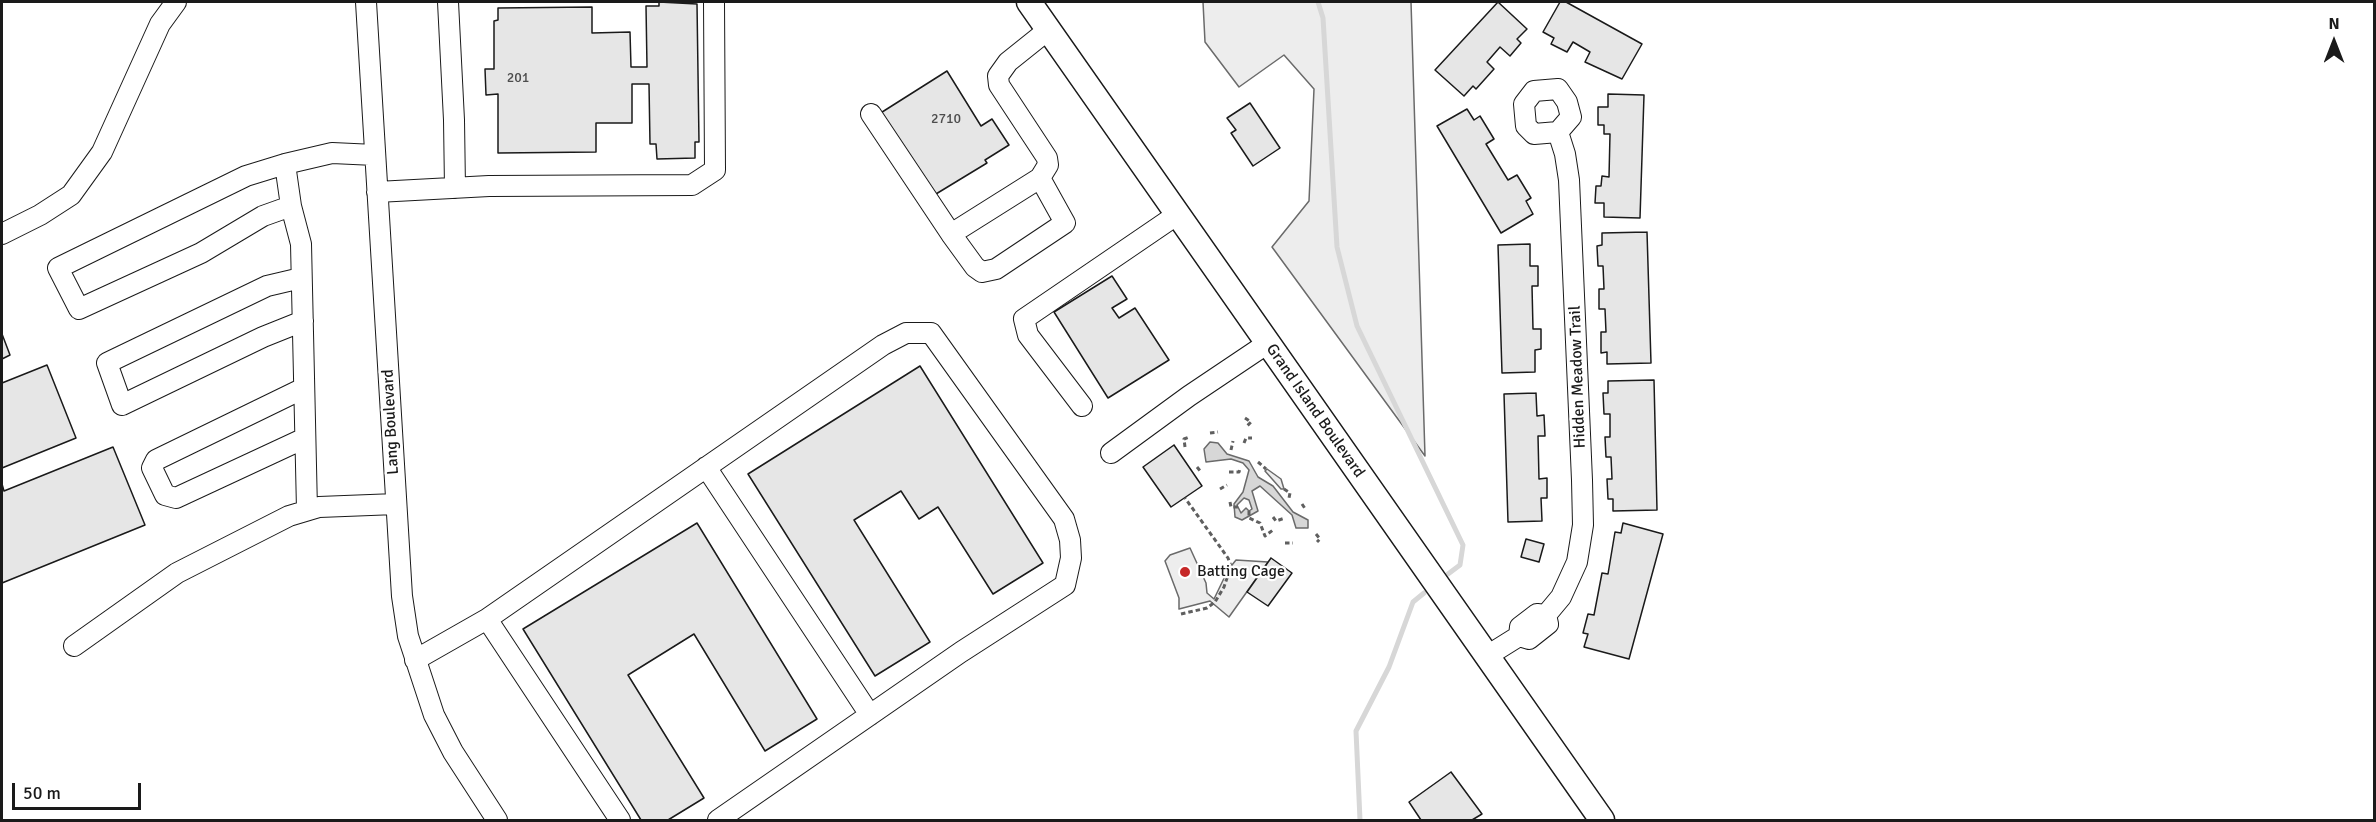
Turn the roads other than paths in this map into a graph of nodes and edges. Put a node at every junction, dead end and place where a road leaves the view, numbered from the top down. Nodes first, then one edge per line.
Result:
1 (176, 2) edge
2 (366, 2) edge
3 (448, 2) edge
4 (714, 2) edge
5 (1029, 2) edge
6 (1048, 30) junction
7 (871, 114) dead end
8 (1558, 132) dead end
9 (375, 155) junction
10 (285, 164) junction
11 (1040, 178) junction
12 (454, 188) junction
13 (377, 192) junction
14 (291, 206) junction
15 (1178, 214) junction
16 (2, 234) edge
17 (951, 234) junction
18 (302, 278) junction
19 (303, 321) junction
20 (1268, 343) junction
21 (304, 388) junction
22 (1082, 406) dead end
23 (305, 438) junction
24 (1112, 453) dead end
25 (706, 467) junction
26 (396, 504) junction
27 (307, 510) junction
28 (487, 619) junction
29 (74, 646) dead end
30 (1486, 656) junction
31 (415, 660) junction
32 (870, 715) junction
33 (497, 820) edge
34 (620, 820) edge
35 (718, 820) edge
36 (1602, 820) edge

1 - 16 street
2 - 9 street, Lang Boulevard
3 - 12 street
4 - 12 street
5 - 6 main road, Grand Island Boulevard
6 - 11 street
6 - 15 main road, Grand Island Boulevard
7 - 17 street
8 - 30 street, Hidden Meadow Trail
9 - 10 street
9 - 13 street, Lang Boulevard
10 - 14 street
10 - 14 street
11 - 17 street
11 - 17 street
12 - 13 street
13 - 26 street, Lang Boulevard
14 - 18 street
15 - 20 main road, Grand Island Boulevard
15 - 22 street
18 - 19 street
18 - 19 street
19 - 21 street
20 - 24 street
20 - 30 main road, Grand Island Boulevard
21 - 23 street
21 - 23 street
23 - 27 street
25 - 28 street
25 - 32 street
25 - 32 street
26 - 27 street
26 - 31 street, Lang Boulevard
27 - 29 street
28 - 31 street
28 - 34 street
30 - 36 main road, Grand Island Boulevard
31 - 33 street, Lang Boulevard
32 - 35 street

